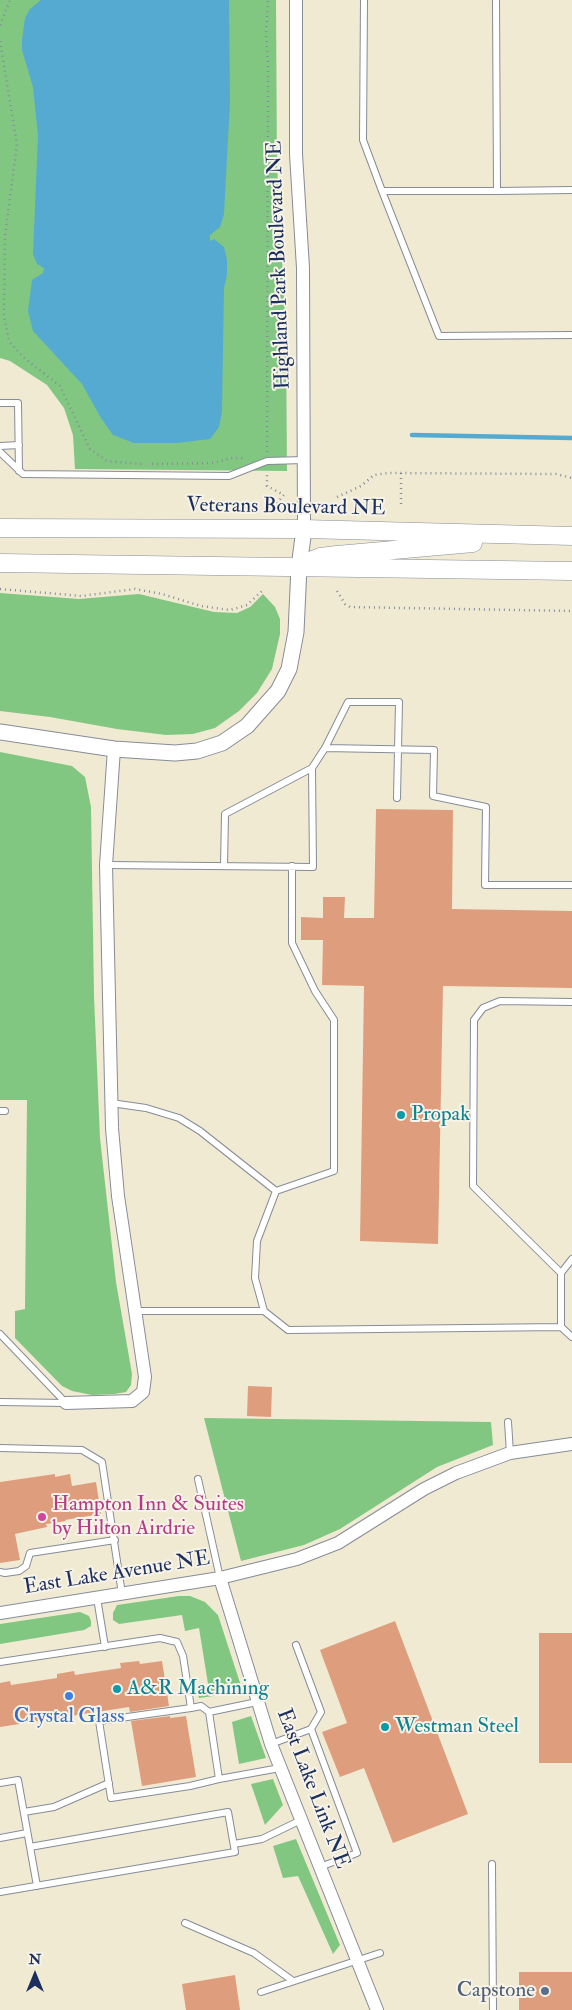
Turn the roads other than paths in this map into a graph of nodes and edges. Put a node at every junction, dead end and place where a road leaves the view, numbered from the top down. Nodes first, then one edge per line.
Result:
1 (296, 0) edge
2 (364, 0) edge
3 (496, 0) edge
4 (572, 190) edge
5 (382, 191) junction
6 (497, 191) junction
7 (572, 335) edge
8 (0, 403) edge
9 (0, 446) edge
10 (19, 446) junction
11 (0, 452) edge
12 (305, 460) junction
13 (20, 471) junction
14 (0, 528) edge
15 (304, 529) junction
16 (550, 535) junction
17 (572, 536) edge
18 (0, 563) edge
19 (299, 567) junction
20 (572, 571) edge
21 (0, 732) edge
22 (325, 748) junction
23 (114, 749) junction
24 (398, 750) junction
25 (312, 768) junction
26 (397, 798) dead end
27 (106, 865) junction
28 (224, 866) junction
29 (292, 866) junction
30 (572, 885) edge
31 (572, 1002) edge
32 (111, 1102) junction
33 (276, 1191) junction
34 (572, 1259) edge
35 (560, 1272) junction
36 (135, 1311) junction
37 (264, 1311) junction
38 (561, 1327) junction
39 (0, 1334) edge
40 (572, 1337) edge
41 (0, 1402) edge
42 (66, 1403) junction
43 (508, 1422) dead end
44 (572, 1444) edge
45 (0, 1448) edge
46 (510, 1453) junction
47 (198, 1479) dead end
48 (115, 1540) junction
49 (0, 1572) edge
50 (220, 1578) junction
51 (122, 1594) junction
52 (97, 1598) junction
53 (0, 1613) edge
54 (296, 1645) dead end
55 (105, 1647) junction
56 (0, 1662) edge
57 (257, 1702) junction
58 (191, 1708) junction
59 (209, 1712) junction
60 (311, 1729) junction
61 (271, 1744) junction
62 (280, 1768) junction
63 (219, 1779) junction
64 (0, 1783) edge
65 (108, 1783) junction
66 (24, 1812) junction
67 (302, 1820) junction
68 (28, 1833) junction
69 (0, 1838) edge
70 (234, 1844) junction
71 (30, 1847) junction
72 (492, 1864) dead end
73 (320, 1867) junction
74 (37, 1886) junction
75 (0, 1892) edge
76 (185, 1923) dead end
77 (380, 1953) dead end
78 (357, 1960) junction
79 (293, 1981) junction
80 (261, 1992) dead end
81 (377, 2010) edge
82 (493, 2010) edge

1 - 12 street, Highland Park Boulevard NE
2 - 5 lane
3 - 6 lane
4 - 6 lane
5 - 6 lane
5 - 7 lane
8 - 10 lane
9 - 10 lane
10 - 13 lane
11 - 13 lane
12 - 13 lane
12 - 15 street, Highland Park Boulevard NE
14 - 15 main road, Veterans Boulevard NE
15 - 16 main road, Veterans Boulevard NE
15 - 19 street
16 - 17 main road, Veterans Boulevard NE
16 - 19 main road
18 - 19 main road
19 - 20 main road
19 - 23 street
21 - 23 street
22 - 24 lane
22 - 24 lane
22 - 25 lane
23 - 27 street
24 - 26 lane
24 - 30 lane
25 - 28 lane
25 - 29 lane
27 - 28 lane
27 - 32 street
28 - 29 lane
29 - 33 lane
31 - 35 lane
32 - 33 lane
32 - 36 street
33 - 37 lane
34 - 35 lane
35 - 38 lane
36 - 37 lane
36 - 42 street
37 - 38 lane
38 - 40 lane
39 - 42 lane
41 - 42 lane
43 - 46 lane
44 - 46 street, East Lake Avenue NE
45 - 48 lane
46 - 50 street, East Lake Avenue NE
47 - 50 lane
48 - 49 lane
48 - 51 lane
50 - 51 street, East Lake Avenue NE
50 - 57 street, East Lake Link NE
51 - 52 street, East Lake Avenue NE
52 - 53 street, East Lake Avenue NE
52 - 55 lane
54 - 60 lane
55 - 56 lane
55 - 58 lane
57 - 59 lane
57 - 61 street, East Lake Link NE
58 - 59 lane
58 - 65 lane
59 - 63 lane
60 - 61 lane
60 - 73 lane
61 - 62 street, East Lake Link NE
62 - 63 lane
62 - 67 street, East Lake Link NE
63 - 65 lane
64 - 66 lane
65 - 66 lane
66 - 68 lane
67 - 70 lane
67 - 73 street, East Lake Link NE
68 - 69 lane
68 - 71 lane
70 - 71 lane
70 - 74 lane
71 - 74 lane
72 - 82 lane
73 - 78 street, East Lake Link NE
74 - 75 lane
76 - 79 lane
77 - 78 lane
78 - 79 lane
78 - 81 street, East Lake Link NE
79 - 80 lane

